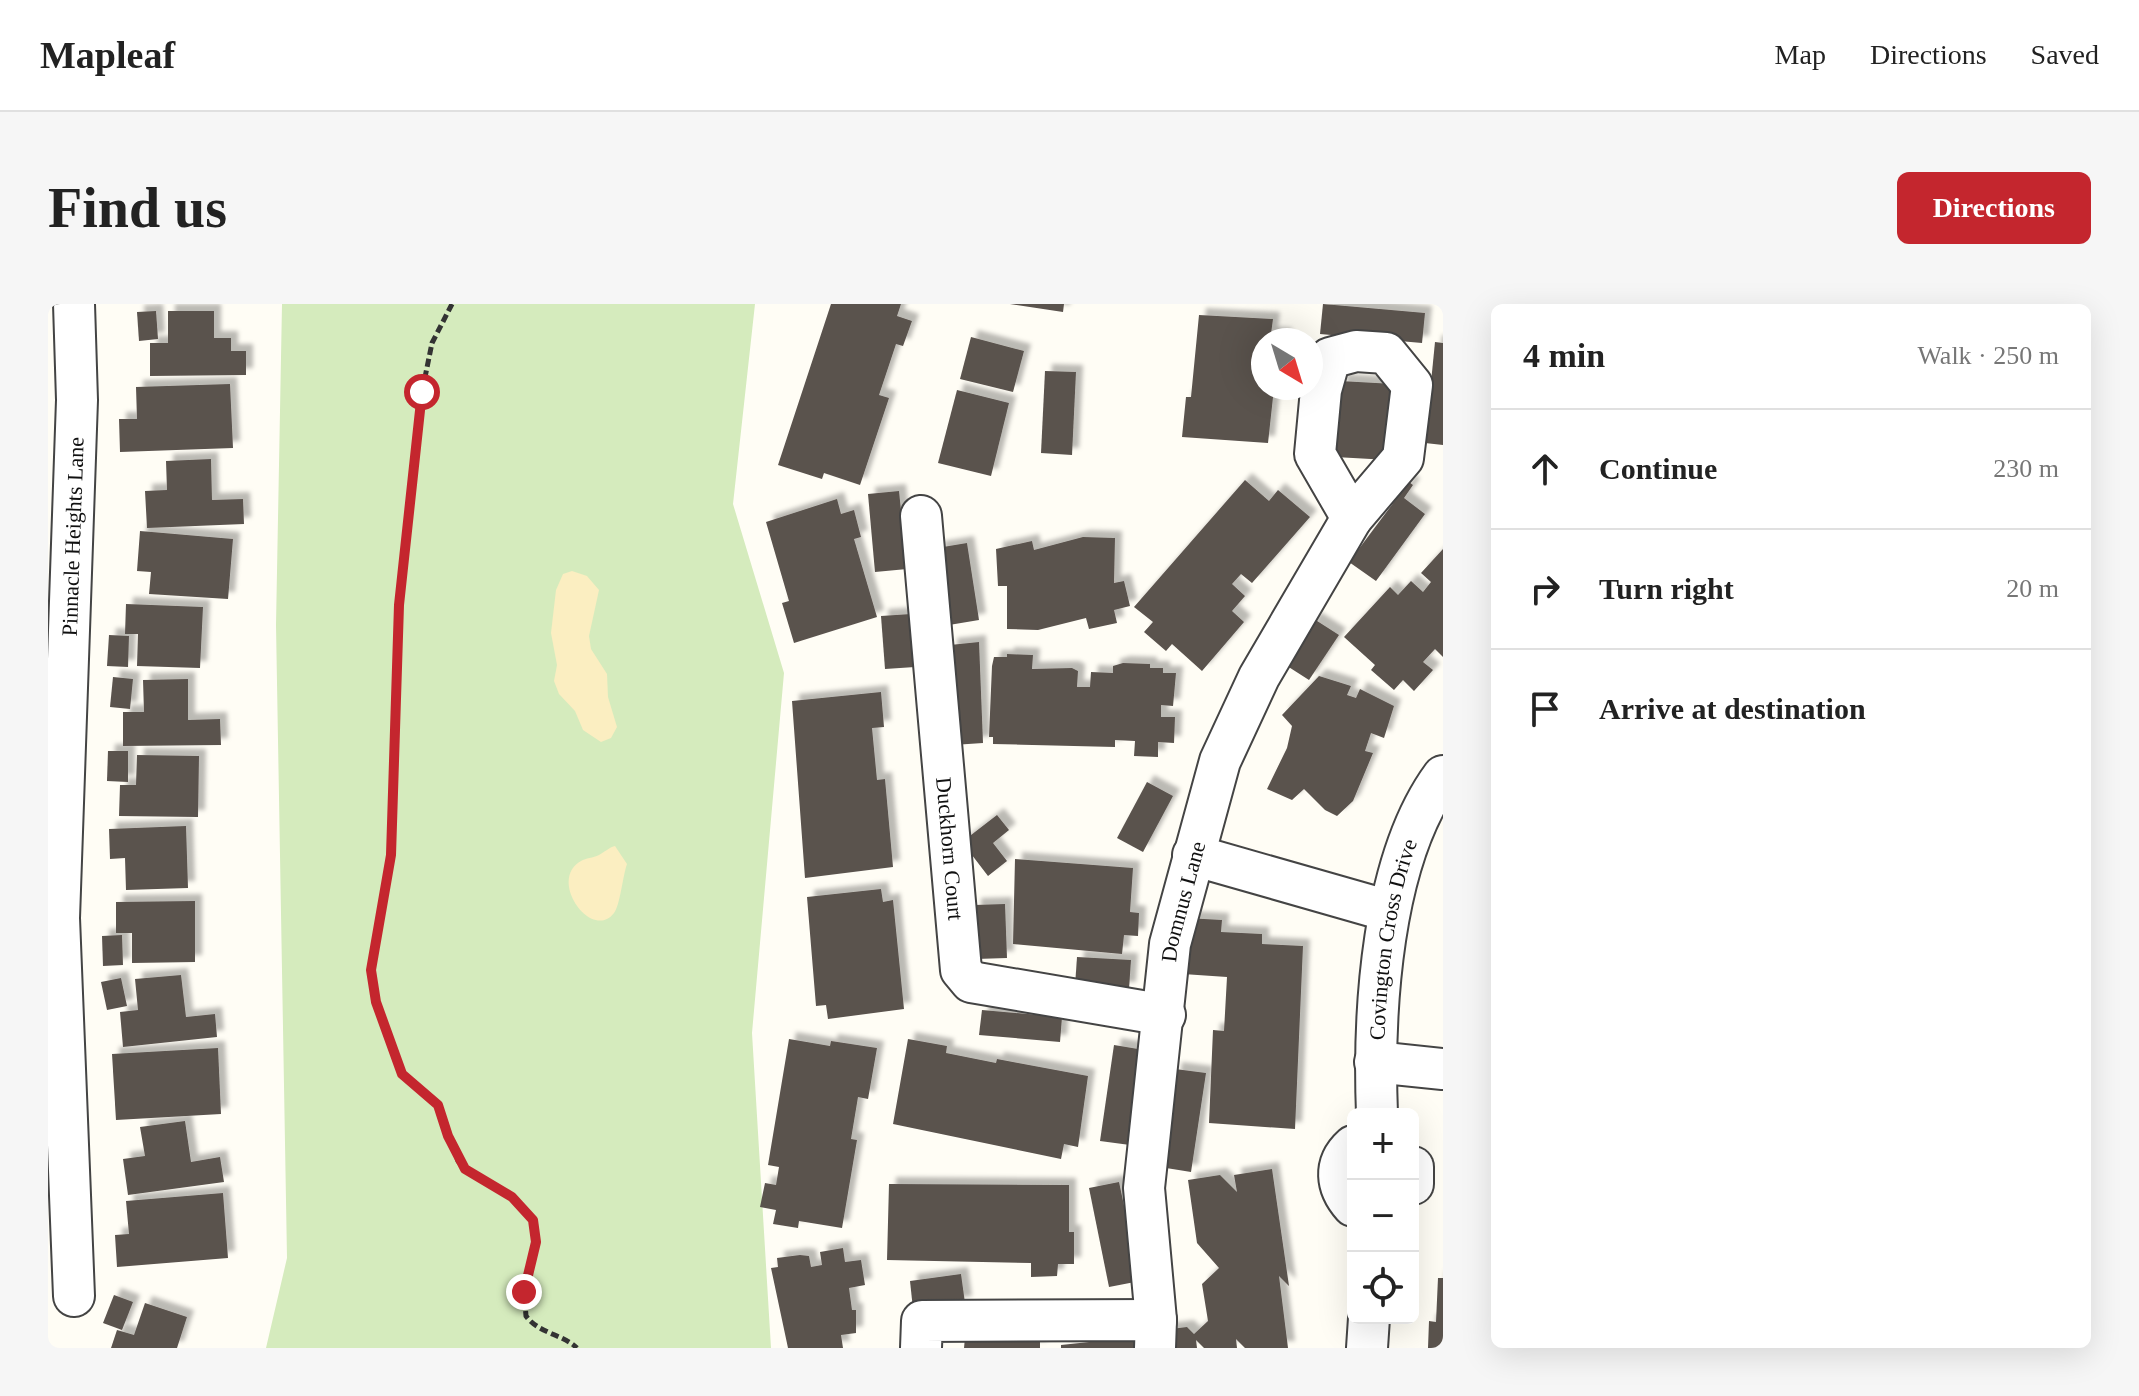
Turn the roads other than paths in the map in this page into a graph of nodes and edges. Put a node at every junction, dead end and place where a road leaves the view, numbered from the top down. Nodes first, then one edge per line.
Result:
1 (74, 304) edge
2 (921, 516) dead end
3 (1352, 518) dead end
4 (1443, 776) edge
5 (1193, 855) junction
6 (1389, 911) junction
7 (1165, 1015) junction
8 (1375, 1062) junction
9 (1443, 1069) edge
10 (1377, 1108) edge
11 (57, 1128) edge
12 (1347, 1154) edge
13 (1347, 1197) edge
14 (74, 1296) dead end
15 (1369, 1324) edge
16 (1156, 1334) edge
17 (921, 1348) edge
18 (1367, 1348) edge

1 - 11 street, Pinnacle Heights Lane
2 - 7 street, Duckhorn Court
3 - 5 street, Domnus Lane
4 - 6 street, Covington Cross Drive
5 - 6 street
5 - 7 street, Domnus Lane
6 - 8 street, Covington Cross Drive
7 - 16 street, Domnus Lane
8 - 9 street
8 - 10 street, Covington Cross Drive
11 - 14 street, Pinnacle Heights Lane
12 - 13 street
15 - 18 street
16 - 17 street, Domnus Lane

